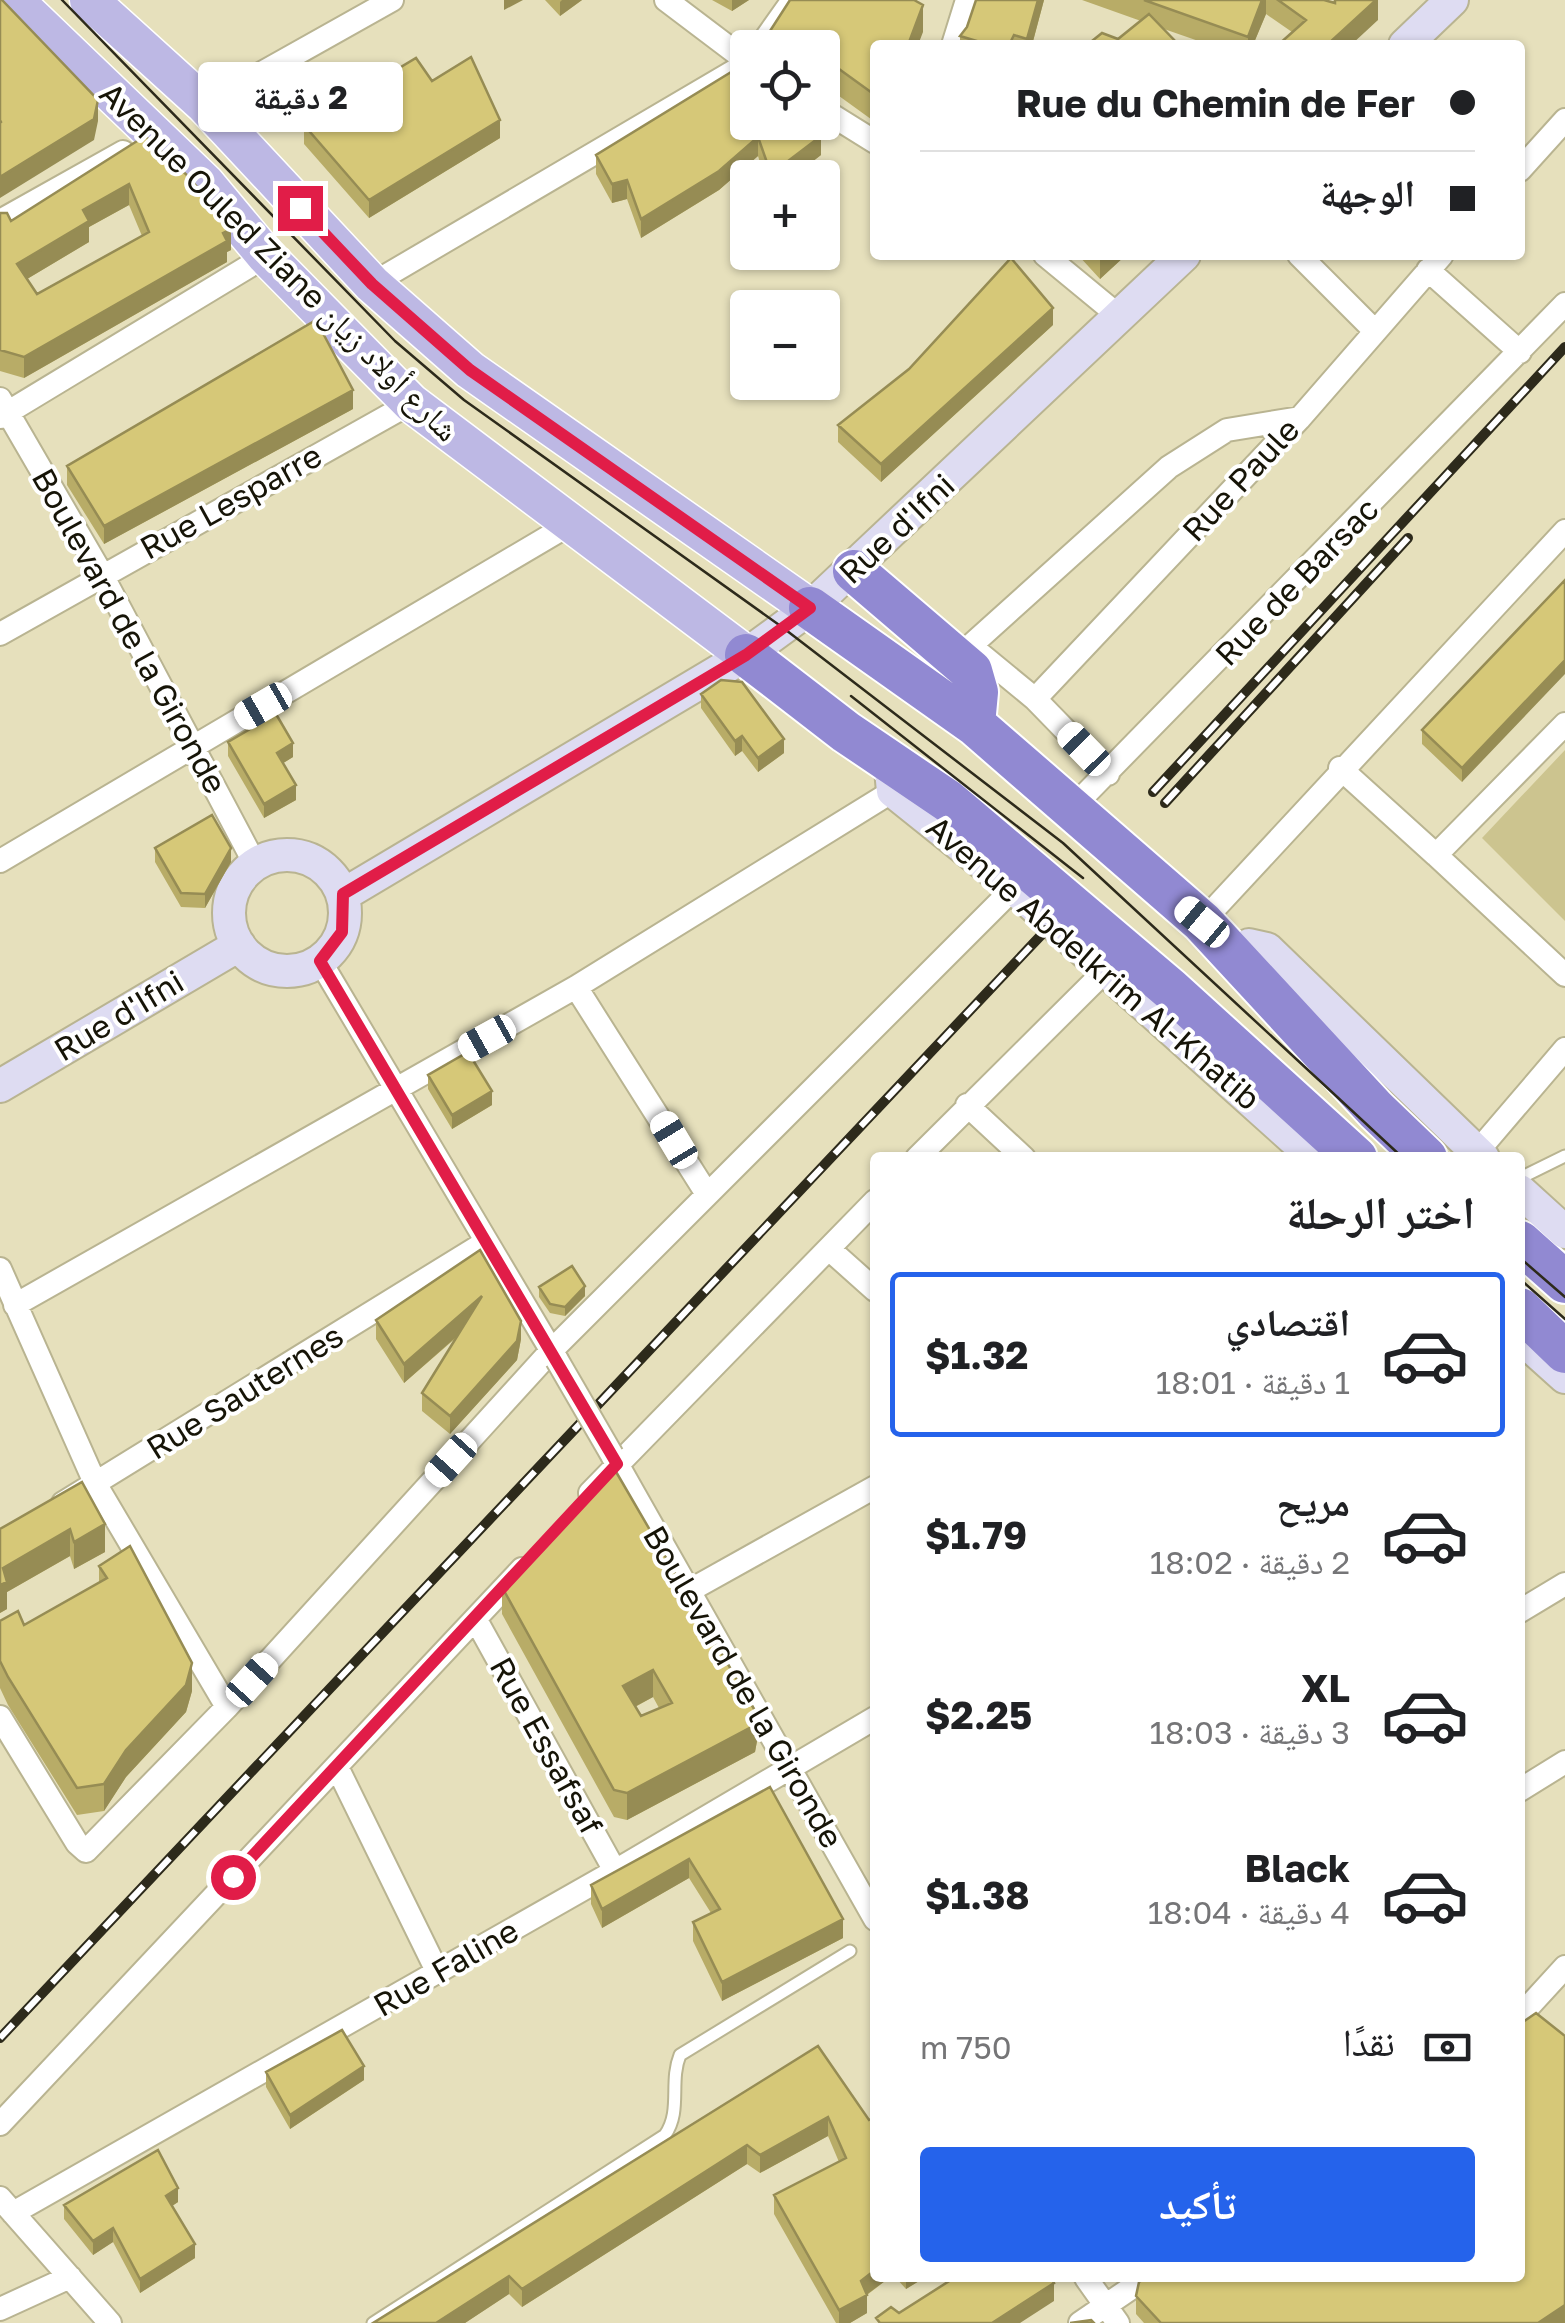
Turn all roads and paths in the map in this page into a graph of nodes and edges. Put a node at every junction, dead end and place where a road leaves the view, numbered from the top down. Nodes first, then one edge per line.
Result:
1 (14, 0) edge
2 (89, 0) edge
3 (392, 0) edge
4 (666, 0) edge
5 (793, 0) edge
6 (967, 0) edge
7 (1452, 0) edge
8 (772, 30) edge
9 (955, 40) edge
10 (1410, 40) edge
11 (730, 49) edge
12 (730, 74) edge
13 (205, 105) junction
14 (840, 120) edge
15 (1565, 120) edge
16 (154, 134) junction
17 (870, 139) edge
18 (1525, 164) edge
19 (0, 221) edge
20 (266, 256) junction
21 (1052, 260) edge
22 (1179, 260) edge
23 (1304, 260) edge
24 (1435, 262) edge
25 (372, 284) junction
26 (1565, 304) edge
27 (1119, 316) junction
28 (1374, 331) junction
29 (1520, 352) junction
30 (411, 403) junction
31 (3, 409) edge
32 (1300, 418) junction
33 (572, 523) junction
34 (1565, 531) edge
35 (854, 571) junction
36 (101, 573) junction
37 (810, 608) junction
38 (0, 634) edge
39 (965, 653) junction
40 (746, 655) junction
41 (1036, 700) junction
42 (974, 724) junction
43 (1565, 724) edge
44 (194, 746) junction
45 (1340, 768) junction
46 (1108, 774) junction
47 (892, 775) junction
48 (1071, 809) junction
49 (1436, 855) junction
50 (0, 861) edge
51 (255, 864) junction
52 (1014, 888) junction
53 (343, 894) junction
54 (1202, 922) junction
55 (239, 945) junction
56 (1234, 954) junction
57 (320, 961) junction
58 (1106, 969) junction
59 (1565, 975) edge
60 (576, 988) junction
61 (1170, 989) junction
62 (1565, 1049) edge
63 (0, 1086) edge
64 (398, 1089) junction
65 (967, 1105) junction
66 (923, 1152) edge
67 (1018, 1152) edge
68 (1308, 1152) edge
69 (1349, 1152) edge
70 (1420, 1152) edge
71 (1477, 1152) edge
72 (1482, 1152) edge
73 (1565, 1156) edge
74 (1525, 1176) edge
75 (707, 1194) junction
76 (1525, 1196) edge
77 (870, 1206) edge
78 (1565, 1232) edge
79 (486, 1242) junction
80 (1525, 1246) edge
81 (829, 1250) junction
82 (0, 1269) edge
83 (1565, 1282) edge
84 (870, 1286) edge
85 (15, 1305) junction
86 (1525, 1314) edge
87 (1525, 1340) edge
88 (1565, 1352) edge
89 (554, 1355) junction
90 (1565, 1376) edge
91 (614, 1459) junction
92 (96, 1485) junction
93 (870, 1490) edge
94 (578, 1506) edge
95 (48, 1511) edge
96 (540, 1549) edge
97 (1565, 1584) edge
98 (687, 1592) junction
99 (1525, 1608) edge
100 (476, 1620) junction
101 (227, 1707) junction
102 (0, 1717) edge
103 (870, 1721) edge
104 (1565, 1762) edge
105 (337, 1768) junction
106 (789, 1768) junction
107 (1525, 1787) edge
108 (616, 1872) junction
109 (870, 1910) edge
110 (850, 1951) dead end
111 (1565, 1967) edge
112 (438, 1972) junction
113 (1532, 2014) edge
114 (0, 2124) edge
115 (7, 2206) edge
116 (70, 2277) junction
117 (1089, 2282) edge
118 (1142, 2282) edge
119 (0, 2308) edge
120 (1110, 2315) edge
121 (110, 2323) edge
122 (373, 2323) edge
123 (1080, 2323) edge

1 - 16 main road, Avenue Ouled Ziane شارع أولاد زيان
2 - 13 main road, Avenue Ouled Ziane شارع أولاد زيان
3 - 13 street
4 - 11 street
5 - 8 street
6 - 9 street
7 - 10 street
12 - 25 street
13 - 25 main road, Avenue Ouled Ziane شارع أولاد زيان
14 - 17 street
15 - 18 street
16 - 19 street
16 - 20 main road, Avenue Ouled Ziane شارع أولاد زيان
20 - 30 main road, Avenue Ouled Ziane شارع أولاد زيان
20 - 31 street
21 - 27 street
22 - 27 street, Rue d'Ifni
23 - 28 street
24 - 28 street, Rue Paule
24 - 29 street
25 - 37 main road, Avenue Ouled Ziane شارع أولاد زيان
26 - 29 street, Rue de Barsac
27 - 35 street, Rue d'Ifni
28 - 32 street, Rue Paule
29 - 46 street, Rue de Barsac
30 - 33 main road, Avenue Ouled Ziane شارع أولاد زيان
30 - 36 street, Rue Lesparre
31 - 36 street, Boulevard de la Gironde
32 - 39 street
32 - 41 street, Rue Paule
33 - 40 main road, Avenue Ouled Ziane شارع أولاد زيان
33 - 44 street
34 - 45 street
35 - 37 street, Rue d'Ifni
35 - 39 highway
36 - 38 street, Rue Lesparre
36 - 44 street, Boulevard de la Gironde
37 - 40 street, Rue d'Ifni
37 - 42 highway, Avenue Ouled Ziane شارع أولاد زيان
39 - 41 street
39 - 42 highway
40 - 47 highway
40 - 53 street, Rue d'Ifni
41 - 46 street
42 - 48 highway, Avenue Ouled Ziane شارع أولاد زيان
43 - 49 street
44 - 50 street
44 - 51 street, Boulevard de la Gironde
45 - 49 street
45 - 54 street
46 - 48 street, Rue de Barsac
47 - 52 street, Avenue Abdelkrim Al-Khatib
47 - 60 street
47 - 61 highway
48 - 54 highway, Avenue Ouled Ziane شارع أولاد زيان
49 - 59 street
51 - 53 street
51 - 55 street
52 - 58 street, Avenue Abdelkrim Al-Khatib
52 - 75 street
53 - 57 street
54 - 56 highway, Avenue Ouled Ziane شارع أولاد زيان
55 - 57 street
55 - 63 street, Rue d'Ifni
56 - 70 highway, Avenue Ouled Ziane شارع أولاد زيان
56 - 71 street
57 - 64 street
58 - 61 highway
58 - 65 street
58 - 68 street, Avenue Abdelkrim Al-Khatib
60 - 64 street
60 - 75 street
61 - 69 highway
62 - 72 street
64 - 79 street
64 - 85 street
65 - 66 street
65 - 67 street
73 - 74 lane
75 - 89 street
76 - 78 street
77 - 81 street
79 - 89 street
79 - 92 street, Rue Sauternes
80 - 83 highway
81 - 84 street
81 - 91 street
82 - 85 street
85 - 92 street
86 - 88 highway
87 - 90 street
89 - 91 street, Boulevard de la Gironde, bridge
89 - 101 street
91 - 94 street
91 - 98 street, Boulevard de la Gironde
92 - 95 street, Rue Sauternes
92 - 101 street
93 - 98 street
96 - 100 street
97 - 99 street
98 - 106 street, Boulevard de la Gironde
100 - 105 street
100 - 108 street, Rue Essafsaf
101 - 102 street
103 - 106 street, Rue Faline
104 - 107 street
105 - 112 street
105 - 114 street
106 - 108 street, Rue Faline
106 - 109 street, Boulevard de la Gironde
108 - 112 street, Rue Faline
110 - 122 lane
111 - 113 street
112 - 115 street, Rue Faline
115 - 116 street
116 - 119 street
116 - 121 street
117 - 120 street
118 - 120 street
120 - 123 street

